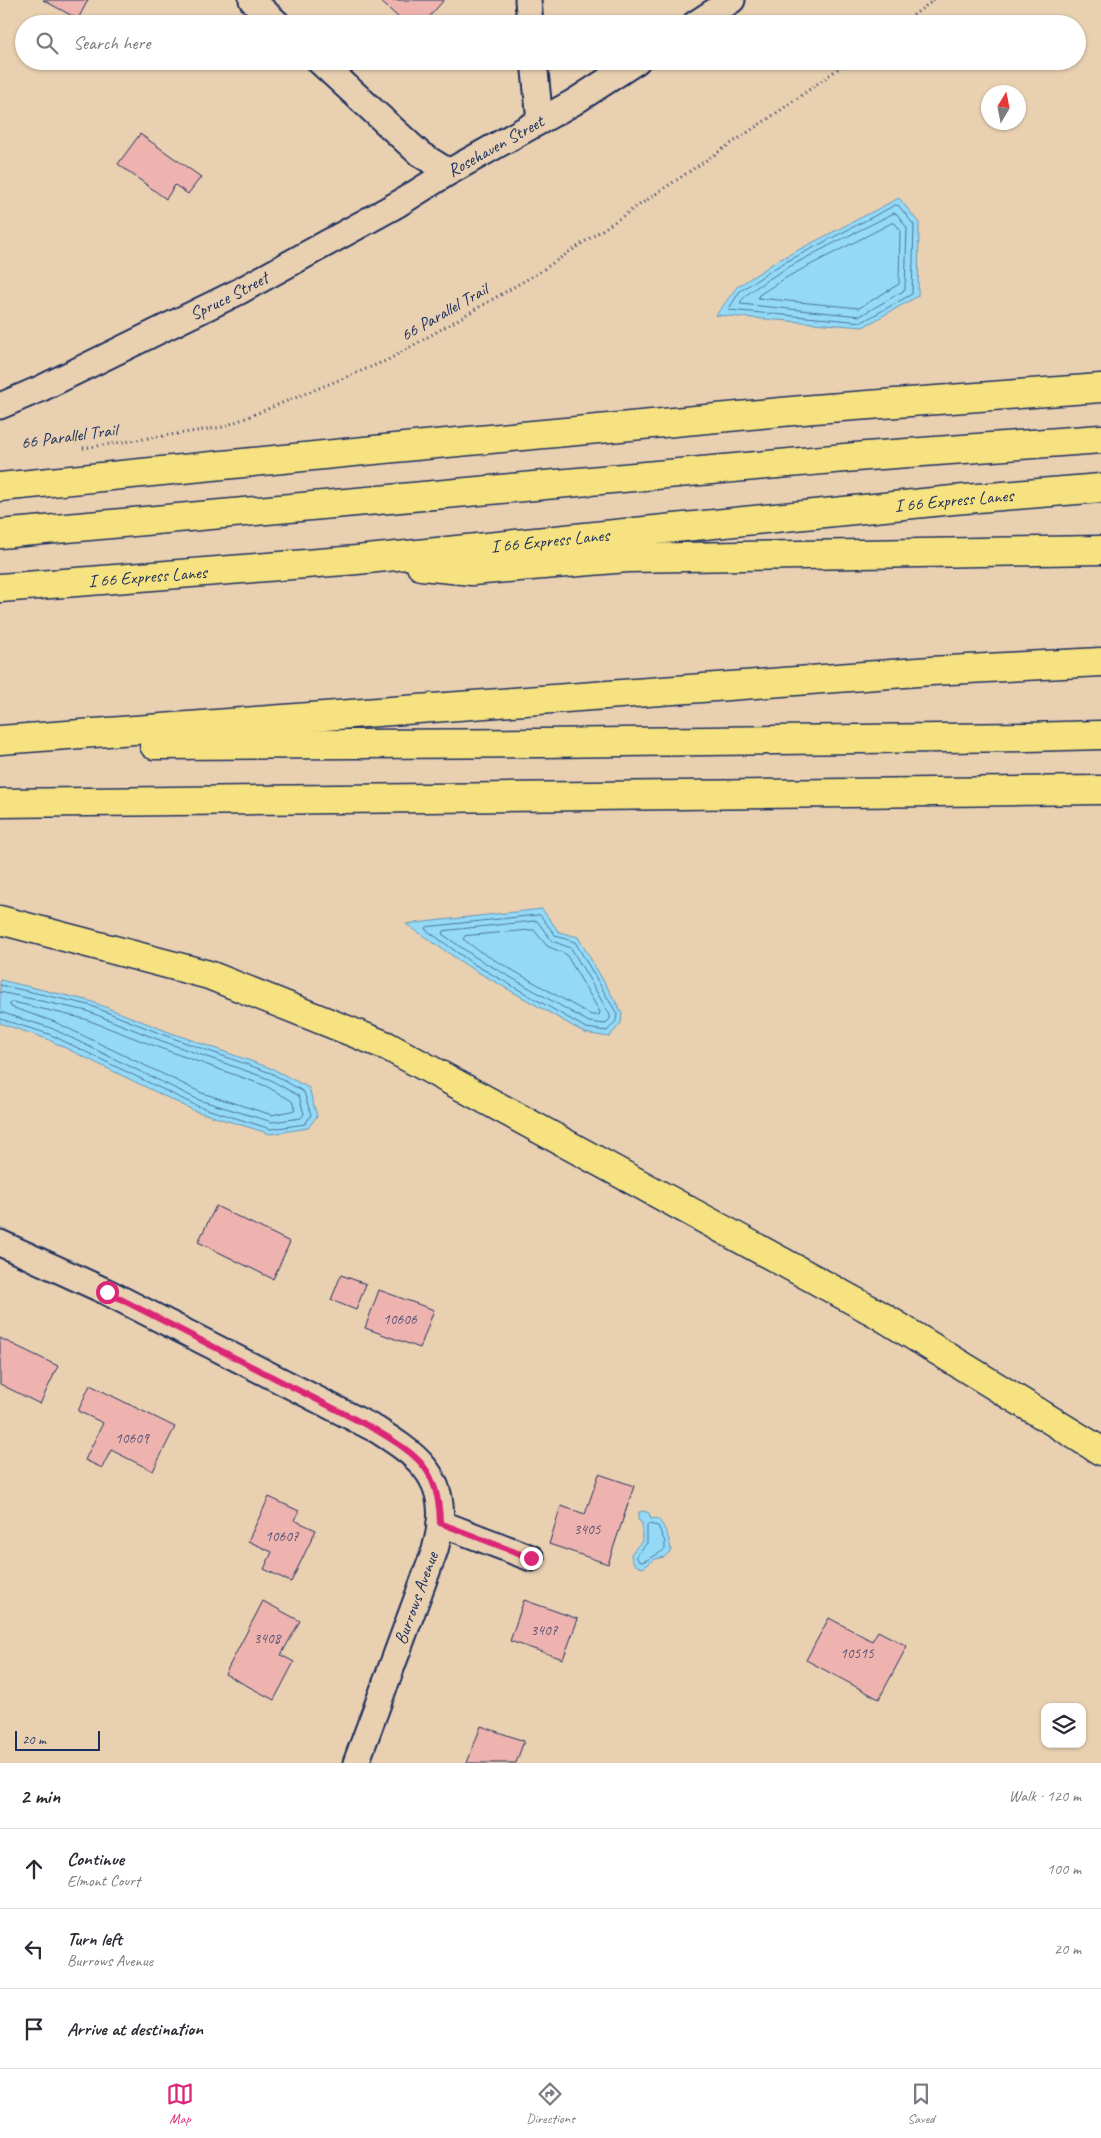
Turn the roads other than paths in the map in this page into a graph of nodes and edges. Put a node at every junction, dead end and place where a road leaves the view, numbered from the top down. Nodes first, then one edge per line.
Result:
1 (252, 0) edge
2 (528, 0) edge
3 (732, 0) edge
4 (268, 15) edge
5 (529, 15) edge
6 (709, 15) edge
7 (329, 70) edge
8 (535, 70) edge
9 (623, 70) edge
10 (540, 121) junction
11 (449, 172) junction
12 (1101, 372) edge
13 (1101, 388) edge
14 (0, 406) edge
15 (814, 410) junction
16 (1101, 439) edge
17 (0, 488) edge
18 (1101, 488) edge
19 (0, 534) edge
20 (1101, 550) edge
21 (357, 560) junction
22 (0, 588) edge
23 (1101, 662) edge
24 (1101, 735) edge
25 (0, 740) edge
26 (0, 746) edge
27 (1101, 790) edge
28 (0, 803) edge
29 (0, 920) edge
30 (0, 1243) edge
31 (1101, 1451) edge
32 (440, 1523) junction
33 (531, 1558) dead end
34 (356, 1763) edge

1 - 4 street
2 - 5 street
3 - 6 street
7 - 11 street, Rosehaven Street
8 - 10 street
9 - 10 street, Rosehaven Street
10 - 11 street, Rosehaven Street
11 - 14 street, Spruce Street
12 - 15 highway
13 - 15 highway
15 - 17 highway
16 - 19 highway
18 - 21 highway, I 66 Express Lanes
20 - 21 highway
21 - 22 highway, I 66 Express Lanes
23 - 25 highway
24 - 26 highway
27 - 28 highway
29 - 31 highway
30 - 32 street, Burrows Avenue
32 - 33 street
32 - 34 street, Burrows Avenue

